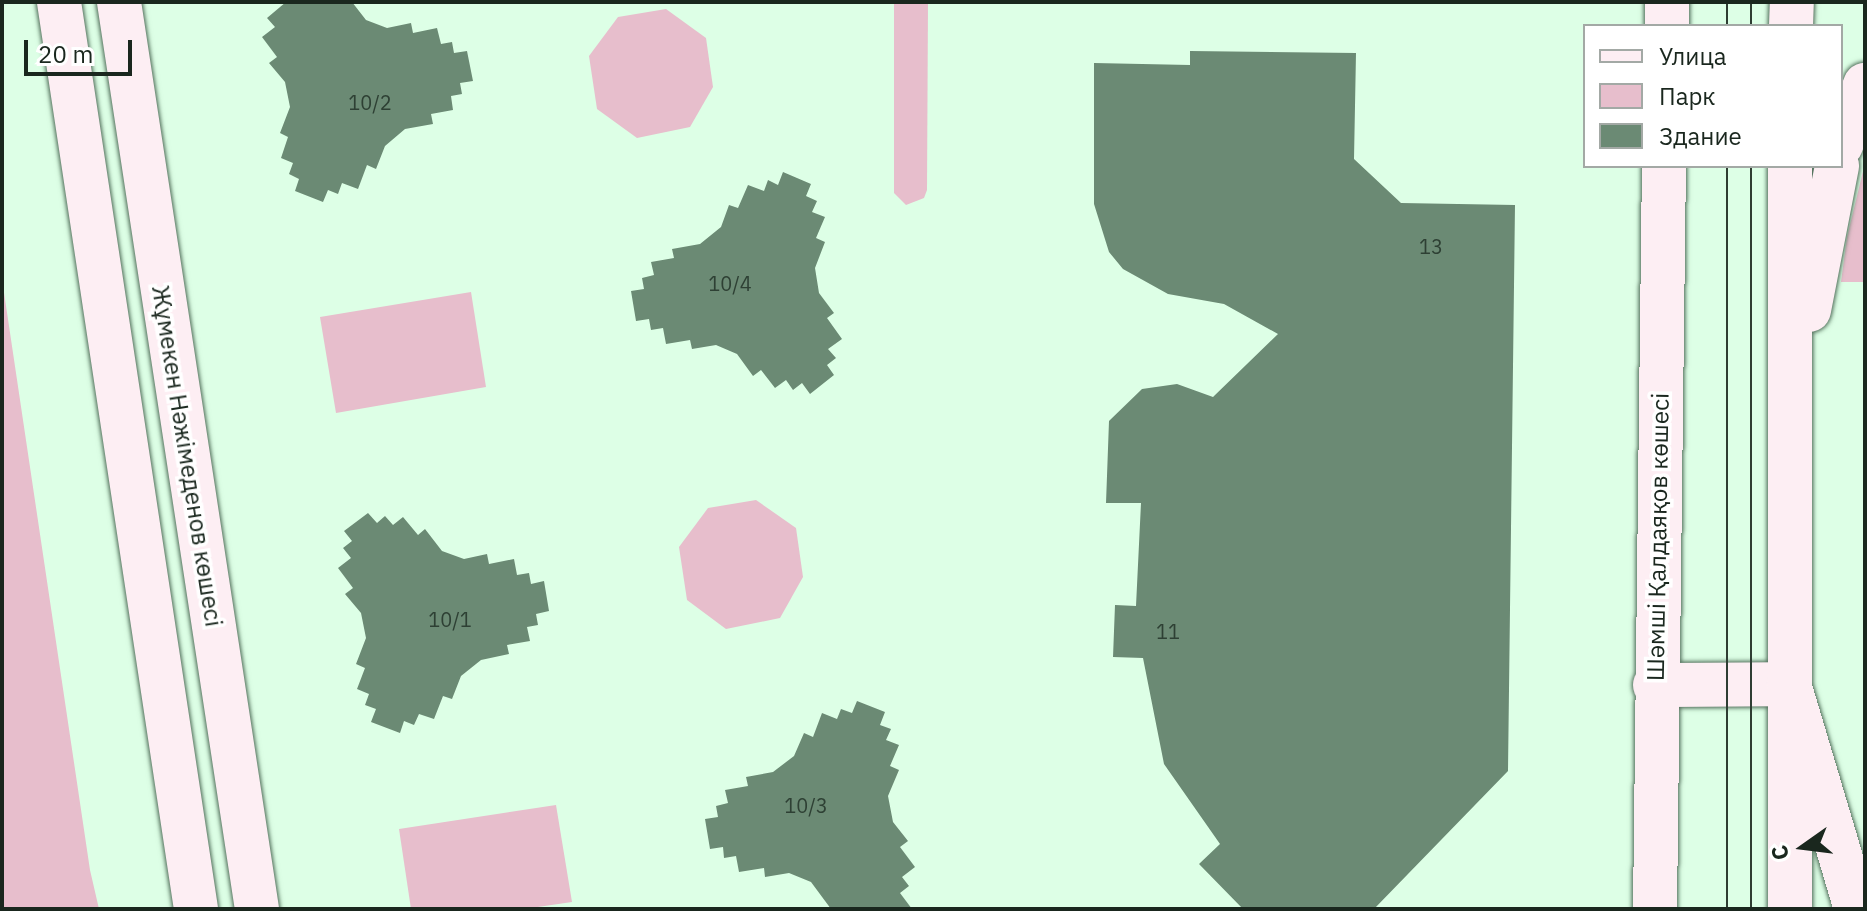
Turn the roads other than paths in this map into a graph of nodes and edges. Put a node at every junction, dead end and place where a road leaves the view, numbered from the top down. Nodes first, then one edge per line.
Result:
1 (59, 2) edge
2 (119, 2) edge
3 (1667, 2) edge
4 (1792, 2) edge
5 (1667, 24) edge
6 (1791, 24) edge
7 (1865, 85) edge
8 (1843, 140) edge
9 (1664, 168) edge
10 (1790, 168) edge
11 (1837, 168) edge
12 (1788, 435) junction
13 (140, 535) junction
14 (1789, 684) junction
15 (1655, 685) junction
16 (226, 705) junction
17 (196, 909) edge
18 (257, 909) edge
19 (1655, 909) edge
20 (1790, 909) edge
21 (1856, 909) edge

1 - 13 main road
2 - 16 main road, Жұмекен Нәжімеденов көшесі
3 - 5 main road
4 - 6 main road
7 - 8 main road
9 - 15 main road, Шәмші Қалдаяқов көшесі
10 - 12 main road
11 - 12 main road
12 - 14 main road
13 - 16 main road
13 - 17 main road
14 - 15 main road
14 - 20 main road
14 - 21 main road
15 - 19 main road, Шәмші Қалдаяқов көшесі
16 - 18 main road, Жұмекен Нәжімеденов көшесі

